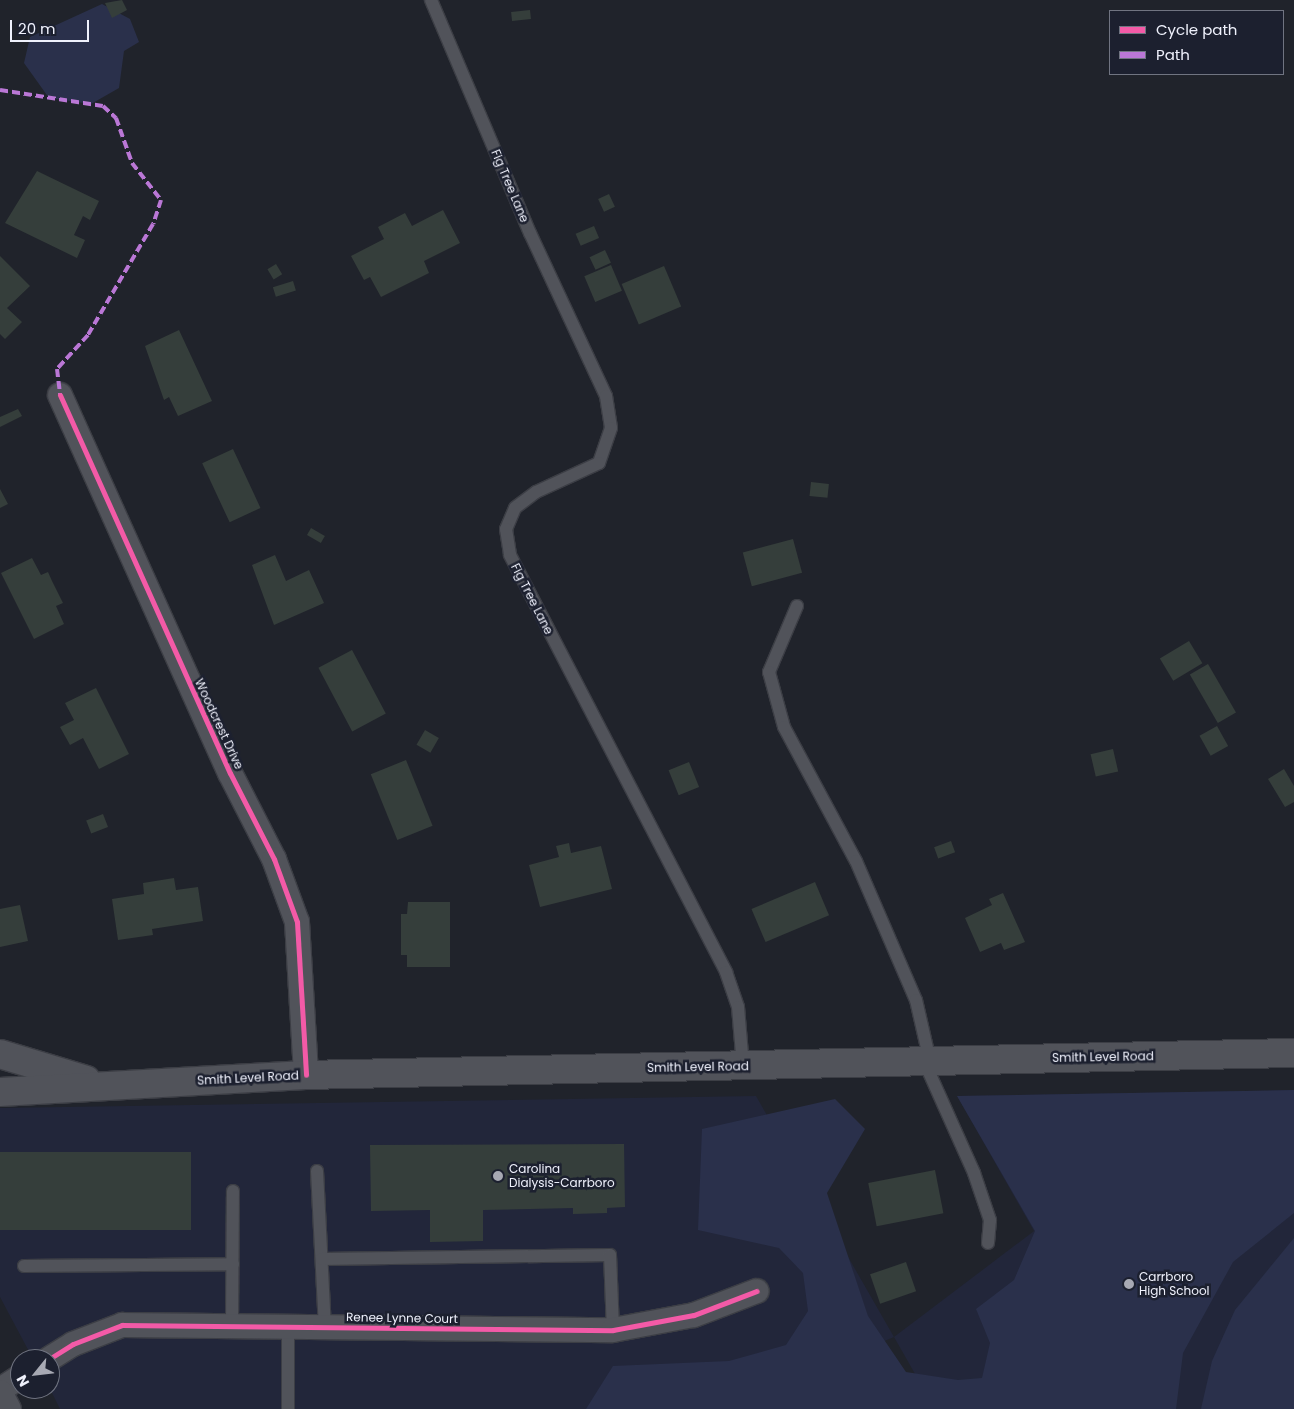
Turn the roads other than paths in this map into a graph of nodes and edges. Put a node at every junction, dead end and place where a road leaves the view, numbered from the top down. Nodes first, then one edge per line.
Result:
1 (431, 0) edge
2 (60, 395) dead end
3 (797, 606) dead end
4 (1294, 1053) edge
5 (0, 1054) edge
6 (927, 1061) junction
7 (743, 1066) junction
8 (306, 1075) junction
9 (102, 1086) junction
10 (0, 1092) edge
11 (317, 1171) dead end
12 (233, 1191) dead end
13 (988, 1243) dead end
14 (322, 1259) junction
15 (233, 1264) junction
16 (24, 1266) dead end
17 (757, 1291) dead end
18 (232, 1326) junction
19 (288, 1327) junction
20 (325, 1327) junction
21 (613, 1330) junction
22 (60, 1352) edge
23 (0, 1391) edge
24 (9, 1409) edge
25 (288, 1409) edge

1 - 7 lane, Fig Tree Lane
2 - 8 street, Woodcrest Drive
3 - 6 lane
4 - 6 main road, Smith Level Road
5 - 9 main road, Smith Level Road
6 - 7 main road, Smith Level Road
6 - 13 lane
7 - 8 main road, Smith Level Road
8 - 9 main road, Smith Level Road
9 - 10 main road, Smith Level Road
11 - 14 lane
12 - 15 lane
14 - 20 lane
14 - 21 lane
15 - 16 lane
15 - 18 lane
17 - 21 street, Renee Lynne Court
18 - 19 street, Renee Lynne Court
18 - 22 street, Renee Lynne Court
19 - 20 street, Renee Lynne Court
19 - 25 lane
20 - 21 street, Renee Lynne Court
23 - 24 street

